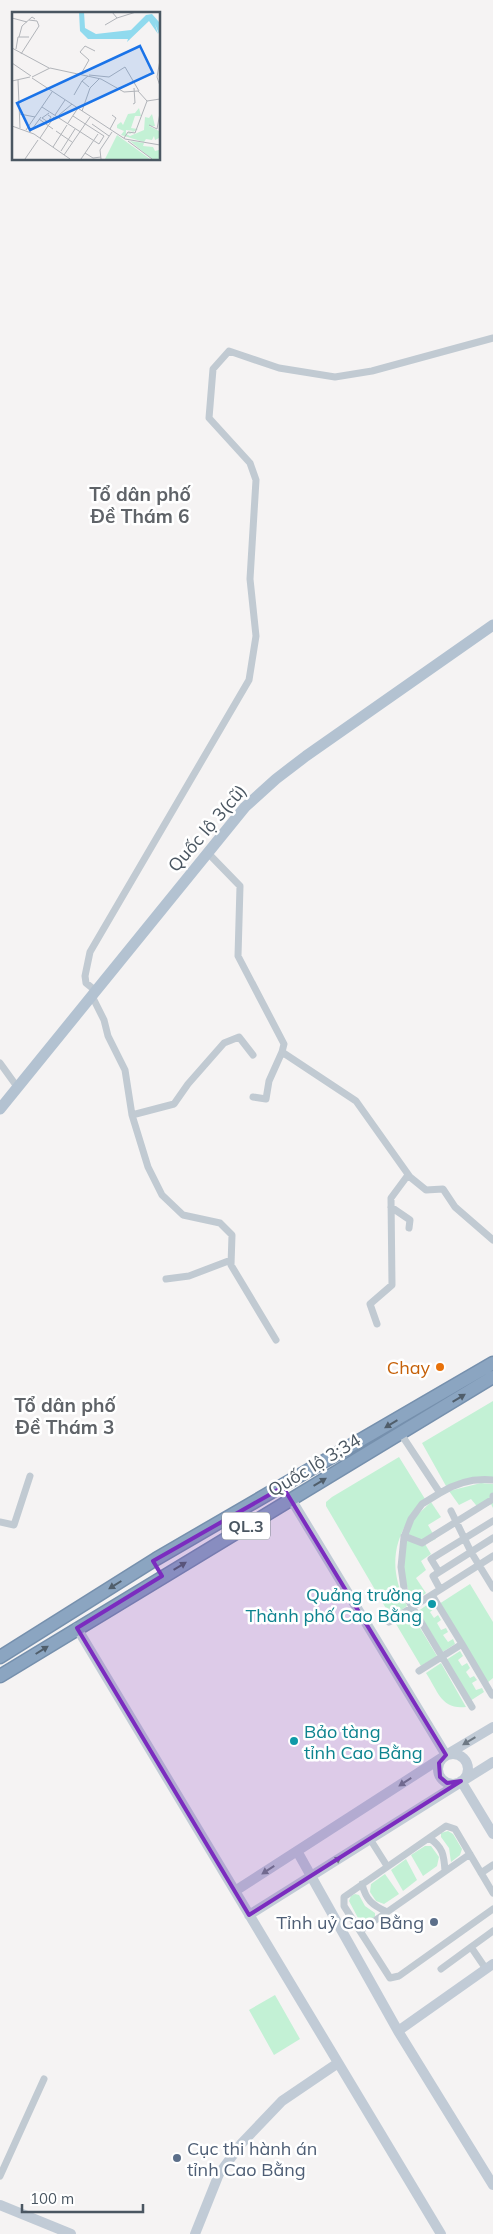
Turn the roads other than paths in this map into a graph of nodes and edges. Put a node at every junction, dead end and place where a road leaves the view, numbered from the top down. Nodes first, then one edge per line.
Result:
1 (493, 338) edge
2 (493, 625) edge
3 (207, 852) junction
4 (94, 994) junction
5 (282, 1052) junction
6 (253, 1055) dead end
7 (0, 1063) edge
8 (18, 1088) junction
9 (253, 1097) dead end
10 (0, 1110) edge
11 (132, 1115) junction
12 (408, 1175) junction
13 (391, 1207) junction
14 (409, 1228) dead end
15 (493, 1240) edge
16 (231, 1260) junction
17 (166, 1280) dead end
18 (376, 1324) dead end
19 (276, 1340) dead end
20 (493, 1363) edge
21 (493, 1377) edge
22 (401, 1434) junction
23 (30, 1476) dead end
24 (493, 1480) edge
25 (283, 1487) junction
26 (440, 1493) junction
27 (493, 1496) edge
28 (291, 1499) junction
29 (451, 1511) dead end
30 (493, 1521) edge
31 (0, 1522) edge
32 (456, 1522) junction
33 (404, 1536) junction
34 (464, 1538) junction
35 (493, 1538) edge
36 (471, 1552) junction
37 (493, 1556) edge
38 (153, 1561) junction
39 (479, 1564) junction
40 (439, 1572) junction
41 (162, 1576) junction
42 (493, 1588) edge
43 (440, 1589) junction
44 (432, 1595) junction
45 (412, 1607) junction
46 (389, 1622) dead end
47 (77, 1628) junction
48 (462, 1644) junction
49 (442, 1656) junction
50 (0, 1657) edge
51 (419, 1670) dead end
52 (0, 1676) edge
53 (492, 1695) dead end
54 (472, 1707) dead end
55 (493, 1727) edge
56 (446, 1756) junction
57 (493, 1762) edge
58 (461, 1781) junction
59 (493, 1834) edge
60 (429, 1838) junction
61 (370, 1839) junction
62 (297, 1852) junction
63 (470, 1854) junction
64 (493, 1865) edge
65 (387, 1866) junction
66 (445, 1871) junction
67 (481, 1873) junction
68 (311, 1876) junction
69 (362, 1884) junction
70 (235, 1891) junction
71 (493, 1893) edge
72 (493, 1909) edge
73 (387, 1912) junction
74 (249, 1915) junction
75 (360, 1931) junction
76 (493, 1931) edge
77 (471, 1948) junction
78 (490, 1967) edge
79 (441, 1969) dead end
80 (398, 2031) junction
81 (338, 2063) junction
82 (44, 2079) dead end
83 (0, 2176) edge
84 (493, 2185) edge
85 (0, 2205) edge
86 (71, 2234) edge
87 (195, 2234) edge
88 (441, 2234) edge

1 - 4 street
2 - 3 main road, Quốc lộ 3(cũ)
3 - 4 main road, Quốc lộ 3(cũ)
3 - 5 street
4 - 8 main road, Quốc lộ 3(cũ)
4 - 11 street
5 - 9 street
5 - 12 street
6 - 11 street
7 - 8 street
8 - 10 main road, Quốc lộ 3(cũ)
11 - 16 street
12 - 13 street
12 - 15 street
13 - 14 street
13 - 18 street
16 - 17 street
16 - 19 street
20 -> 25 highway, Quốc lộ 3;34 / QL.3
22 -> 21 highway, Quốc lộ 3;34 / QL.3
22 - 26 street
28 -> 22 highway, Quốc lộ 3;34 / QL.3
23 - 31 street
24 - 26 street
25 - 28 highway
25 - 38 highway, Quốc lộ 3;34 / QL.3
26 - 33 street
27 - 32 street
41 -> 28 highway, Quốc lộ 3;34 / QL.3
28 - 56 street
29 - 32 street
30 - 34 street
32 - 33 street
32 - 34 street
33 - 45 street
34 - 36 street
34 - 40 street
35 - 36 street
36 - 39 street
36 - 40 street
37 - 39 street
38 - 41 highway
38 -> 50 highway, Quốc lộ 3;34 / QL.3
39 - 42 street
39 - 43 street
40 - 43 street
41 - 47 highway, Quốc lộ 3;34 / QL.3
43 - 44 street
44 - 45 street
44 - 48 street
45 - 46 street
45 - 49 street
52 -> 47 highway, Quốc lộ 3;34 / QL.3
47 - 70 street
48 - 49 street
48 - 53 street
49 - 51 street
49 - 54 street
55 -> 56 street
56 - 58 street
56 - 58 street
56 -> 62 street
57 - 58 street
58 - 59 street
58 - 61 street
60 - 63 street
60 - 65 street
60 - 66 street
61 - 65 street
68 -> 61 street
62 - 68 street
62 -> 70 street
63 - 66 street
63 - 67 street
64 - 67 street
65 - 69 street
66 - 73 street
67 - 71 street
68 - 74 street
68 - 80 street
69 - 73 street
69 - 75 street
70 - 74 street
72 - 75 street
73 - 75 street
74 - 81 street
76 - 77 street
77 - 78 street
77 - 79 street
78 - 80 street
80 - 84 street
81 - 87 street
81 - 88 street
82 - 83 street
85 - 86 street

